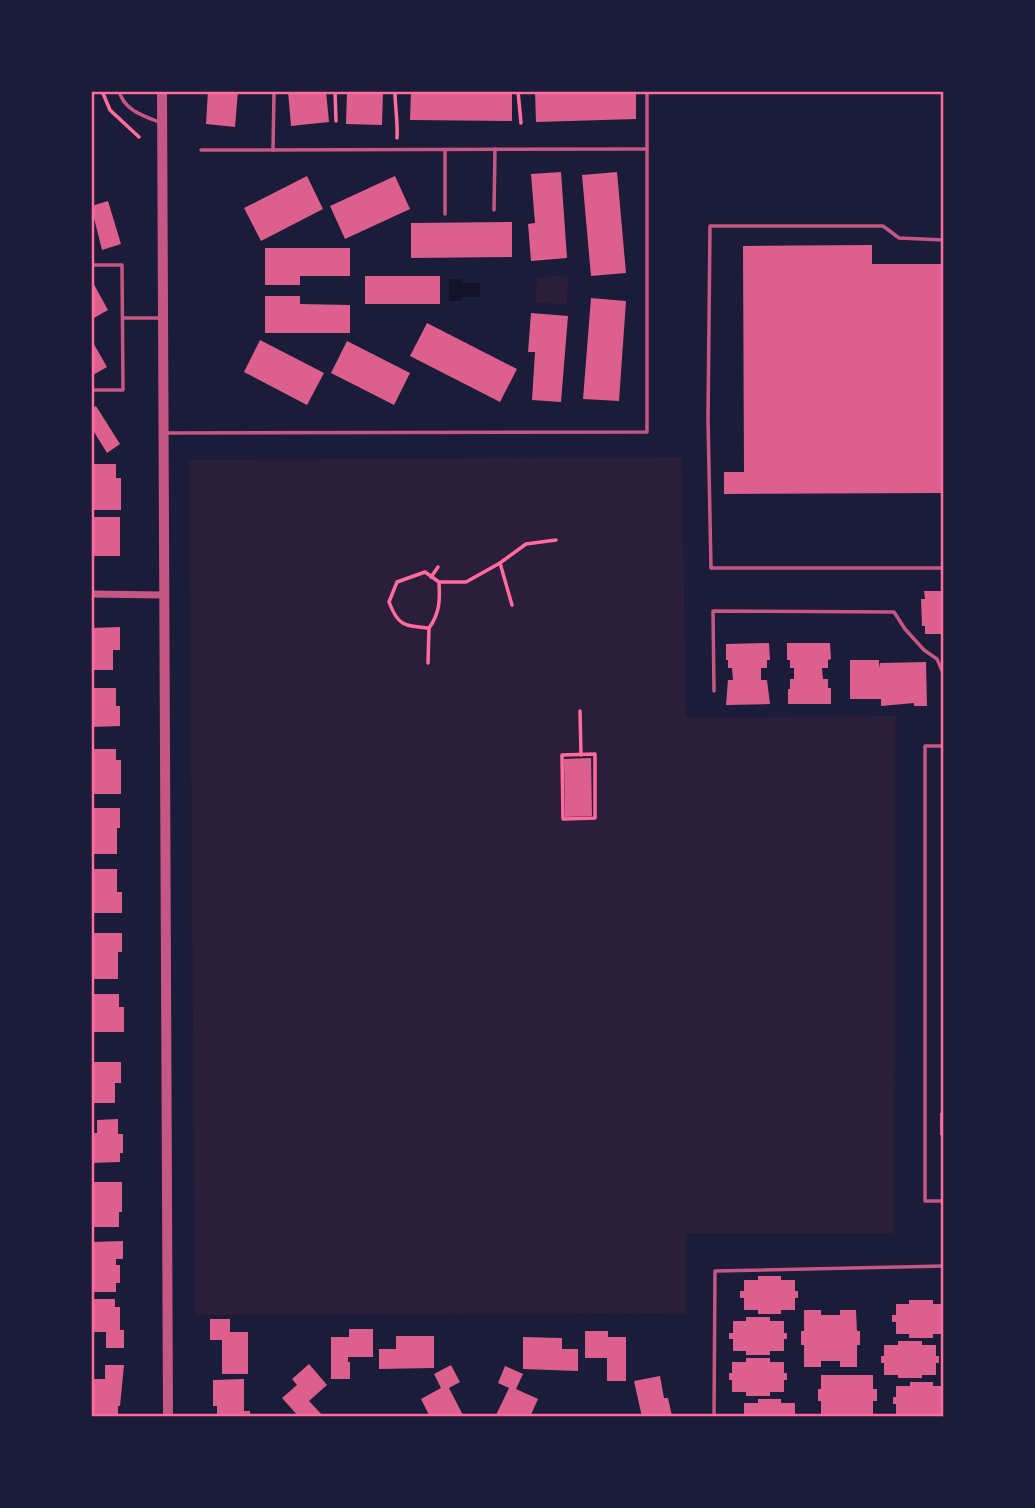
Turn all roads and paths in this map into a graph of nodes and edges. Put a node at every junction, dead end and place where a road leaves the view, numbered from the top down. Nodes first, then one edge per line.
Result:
1 (102, 91) edge
2 (119, 91) edge
3 (162, 91) edge
4 (274, 91) edge
5 (335, 91) edge
6 (395, 91) edge
7 (518, 91) edge
8 (647, 91) edge
9 (336, 121) dead end
10 (162, 123) junction
11 (521, 123) dead end
12 (139, 137) dead end
13 (397, 138) dead end
14 (495, 149) junction
15 (647, 149) junction
16 (201, 150) dead end
17 (273, 150) junction
18 (445, 150) junction
19 (494, 210) dead end
20 (445, 214) dead end
21 (944, 240) edge
22 (91, 265) edge
23 (123, 318) junction
24 (162, 318) junction
25 (91, 390) edge
26 (163, 433) junction
27 (556, 540) dead end
28 (500, 564) junction
29 (438, 566) dead end
30 (944, 568) edge
31 (431, 576) junction
32 (439, 582) junction
33 (91, 594) edge
34 (163, 595) junction
35 (512, 605) dead end
36 (429, 628) junction
37 (428, 663) dead end
38 (944, 675) edge
39 (714, 691) dead end
40 (580, 711) dead end
41 (944, 746) edge
42 (580, 755) junction
43 (944, 1201) edge
44 (944, 1266) edge
45 (168, 1417) edge
46 (714, 1417) edge

1 - 12 path
2 - 10 lane
3 - 10 street
4 - 17 lane
5 - 9 path
6 - 13 path
7 - 11 path
8 - 15 lane
10 - 24 street
14 - 15 lane
14 - 18 lane
14 - 19 lane
15 - 26 lane
16 - 17 lane
17 - 18 lane
18 - 20 lane
21 - 30 lane
22 - 23 lane
23 - 24 lane
23 - 25 lane
24 - 26 street
26 - 34 street
27 - 28 path
28 - 32 path
28 - 35 path
29 - 31 path
31 - 32 path
31 - 36 path
32 - 36 path
33 - 34 street
34 - 45 street
36 - 37 path
38 - 39 lane
40 - 42 path
41 - 43 lane
42 - 42 path
44 - 46 lane

